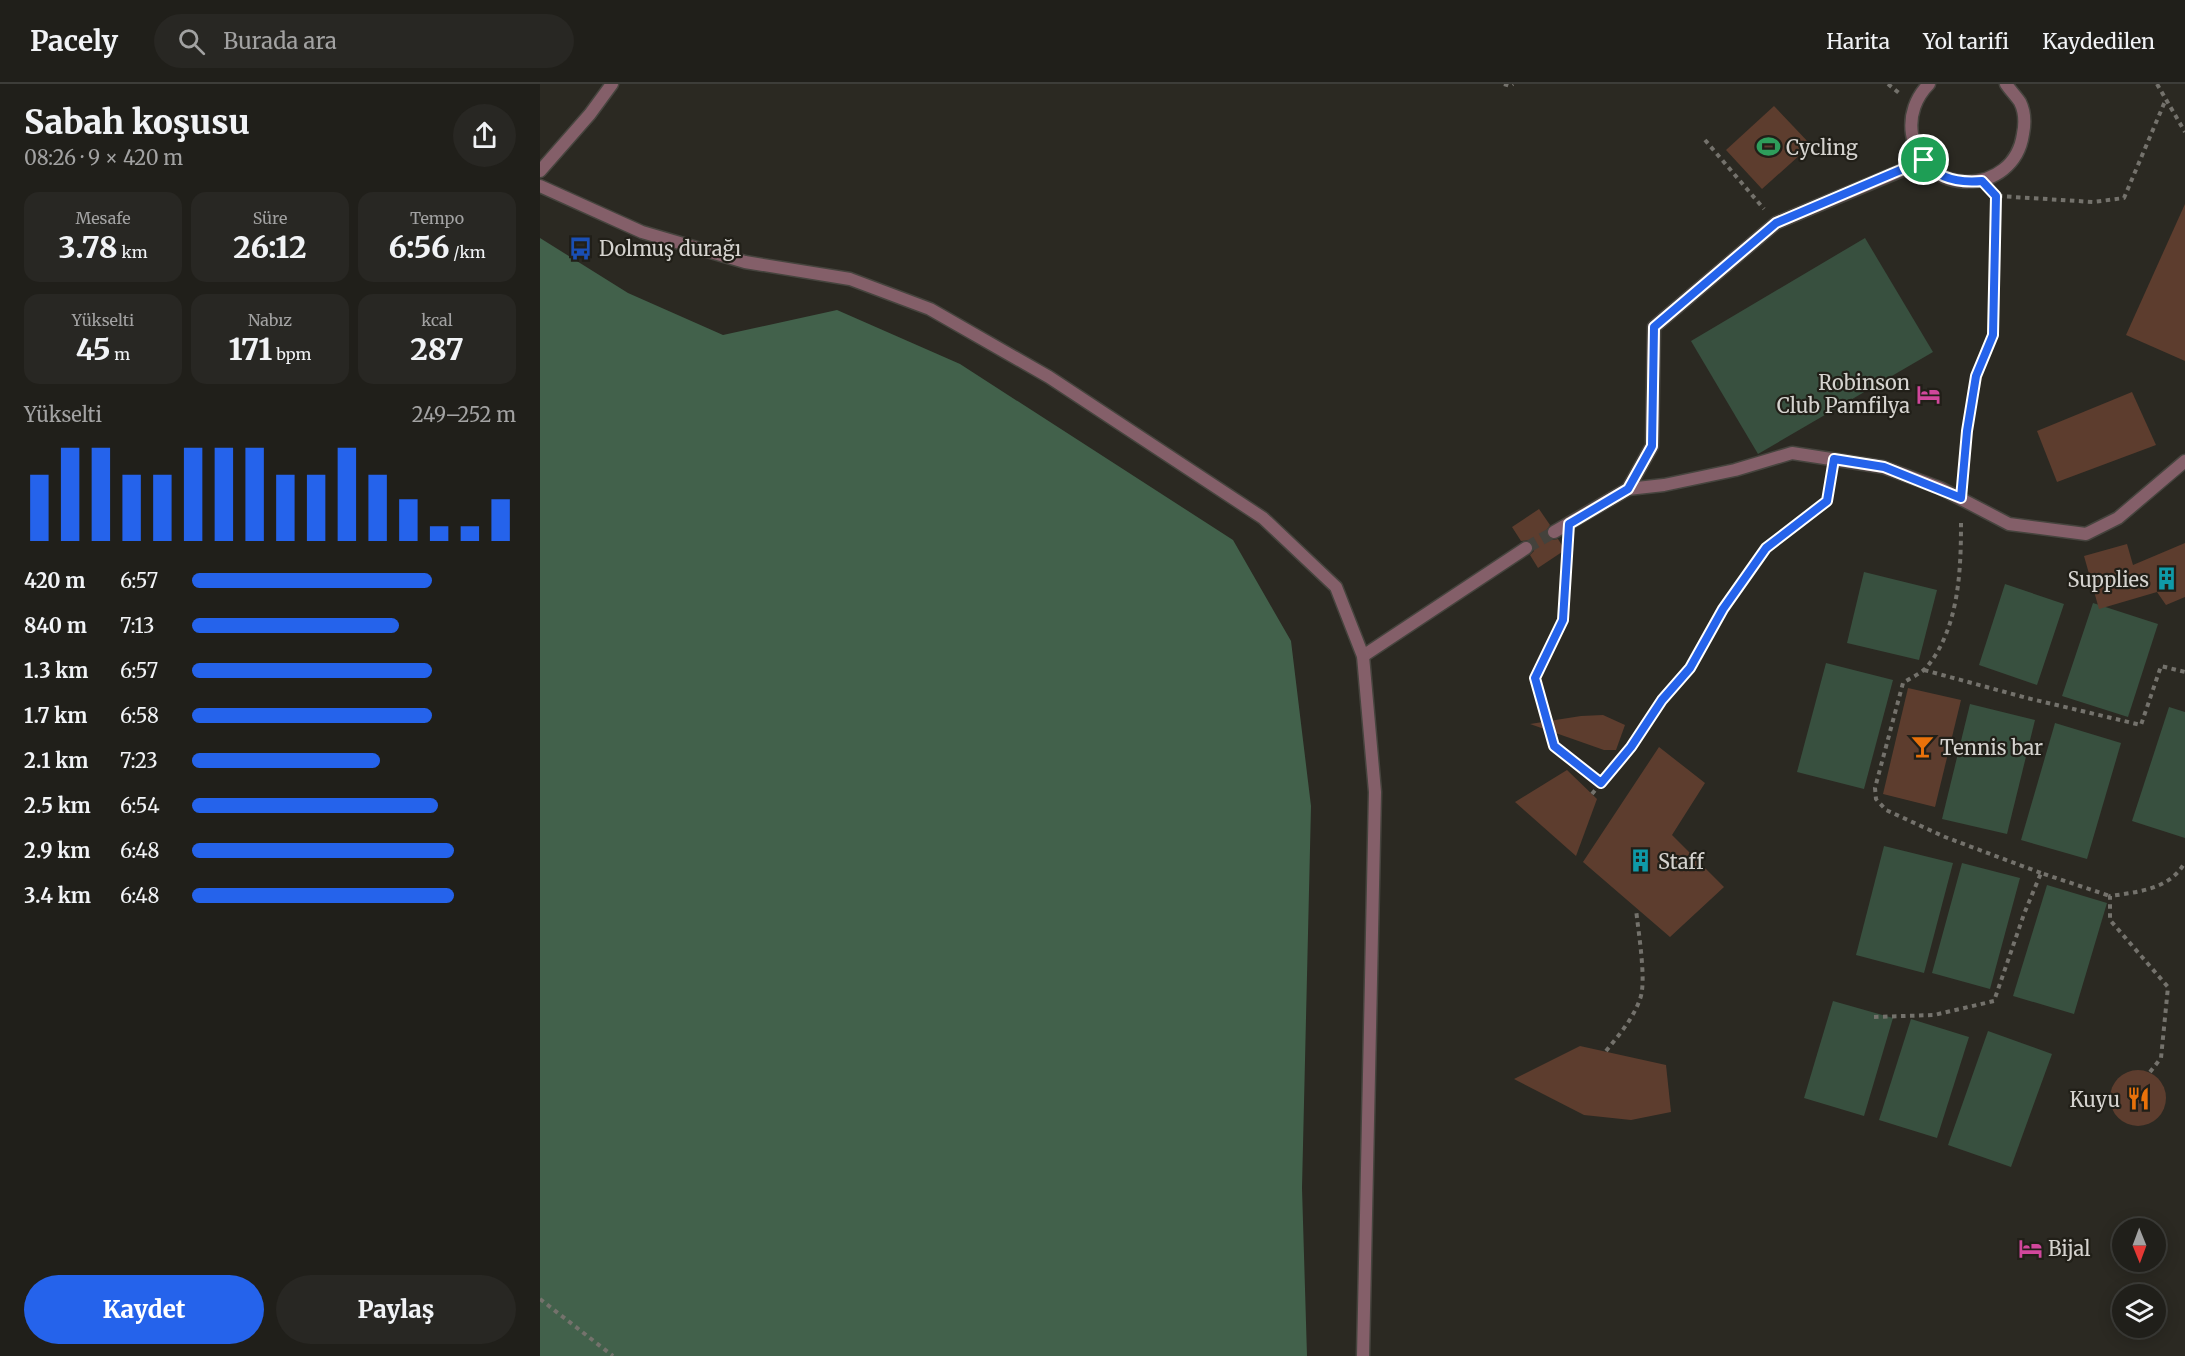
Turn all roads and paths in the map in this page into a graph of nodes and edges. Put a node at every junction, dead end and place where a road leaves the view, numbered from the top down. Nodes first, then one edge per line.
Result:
1 (612, 84) edge
2 (1504, 84) edge
3 (1513, 84) edge
4 (1929, 84) edge
5 (2006, 84) edge
6 (2157, 84) edge
7 (2166, 99) junction
8 (2185, 132) edge
9 (1705, 140) dead end
10 (1924, 160) junction
11 (540, 171) edge
12 (1982, 181) junction
13 (540, 186) edge
14 (1996, 196) junction
15 (1776, 223) junction
16 (1834, 459) junction
17 (2185, 460) edge
18 (1628, 489) junction
19 (1961, 498) junction
20 (1569, 524) junction
21 (1554, 532) tunnel mouth
22 (1526, 548) tunnel mouth
23 (1363, 656) junction
24 (1924, 670) junction
25 (2185, 672) edge
26 (1601, 783) junction
27 (1592, 794) dead end
28 (2185, 862) edge
29 (2041, 873) junction
30 (2110, 896) junction
31 (1636, 909) dead end
32 (1874, 1017) dead end
33 (1606, 1051) dead end
34 (2150, 1072) dead end
35 (540, 1299) edge
36 (613, 1356) edge
37 (1363, 1356) edge

1 - 11 street
2 - 3 path
4 - 10 street
5 - 12 street
6 - 7 path
7 - 8 path
7 - 14 path
9 - 15 path
10 - 12 street
10 - 15 street
12 - 14 path
13 - 23 street
14 - 19 path
15 - 18 street
16 - 18 street
16 - 19 street
16 - 26 path
17 - 19 street
18 - 20 street
19 - 24 path
20 - 21 street
20 - 26 path
22 - 23 street
23 - 37 street
24 - 25 path
24 - 29 path
26 - 27 path
28 - 30 path
29 - 30 path
29 - 32 path
30 - 34 path
31 - 33 path
35 - 36 path

